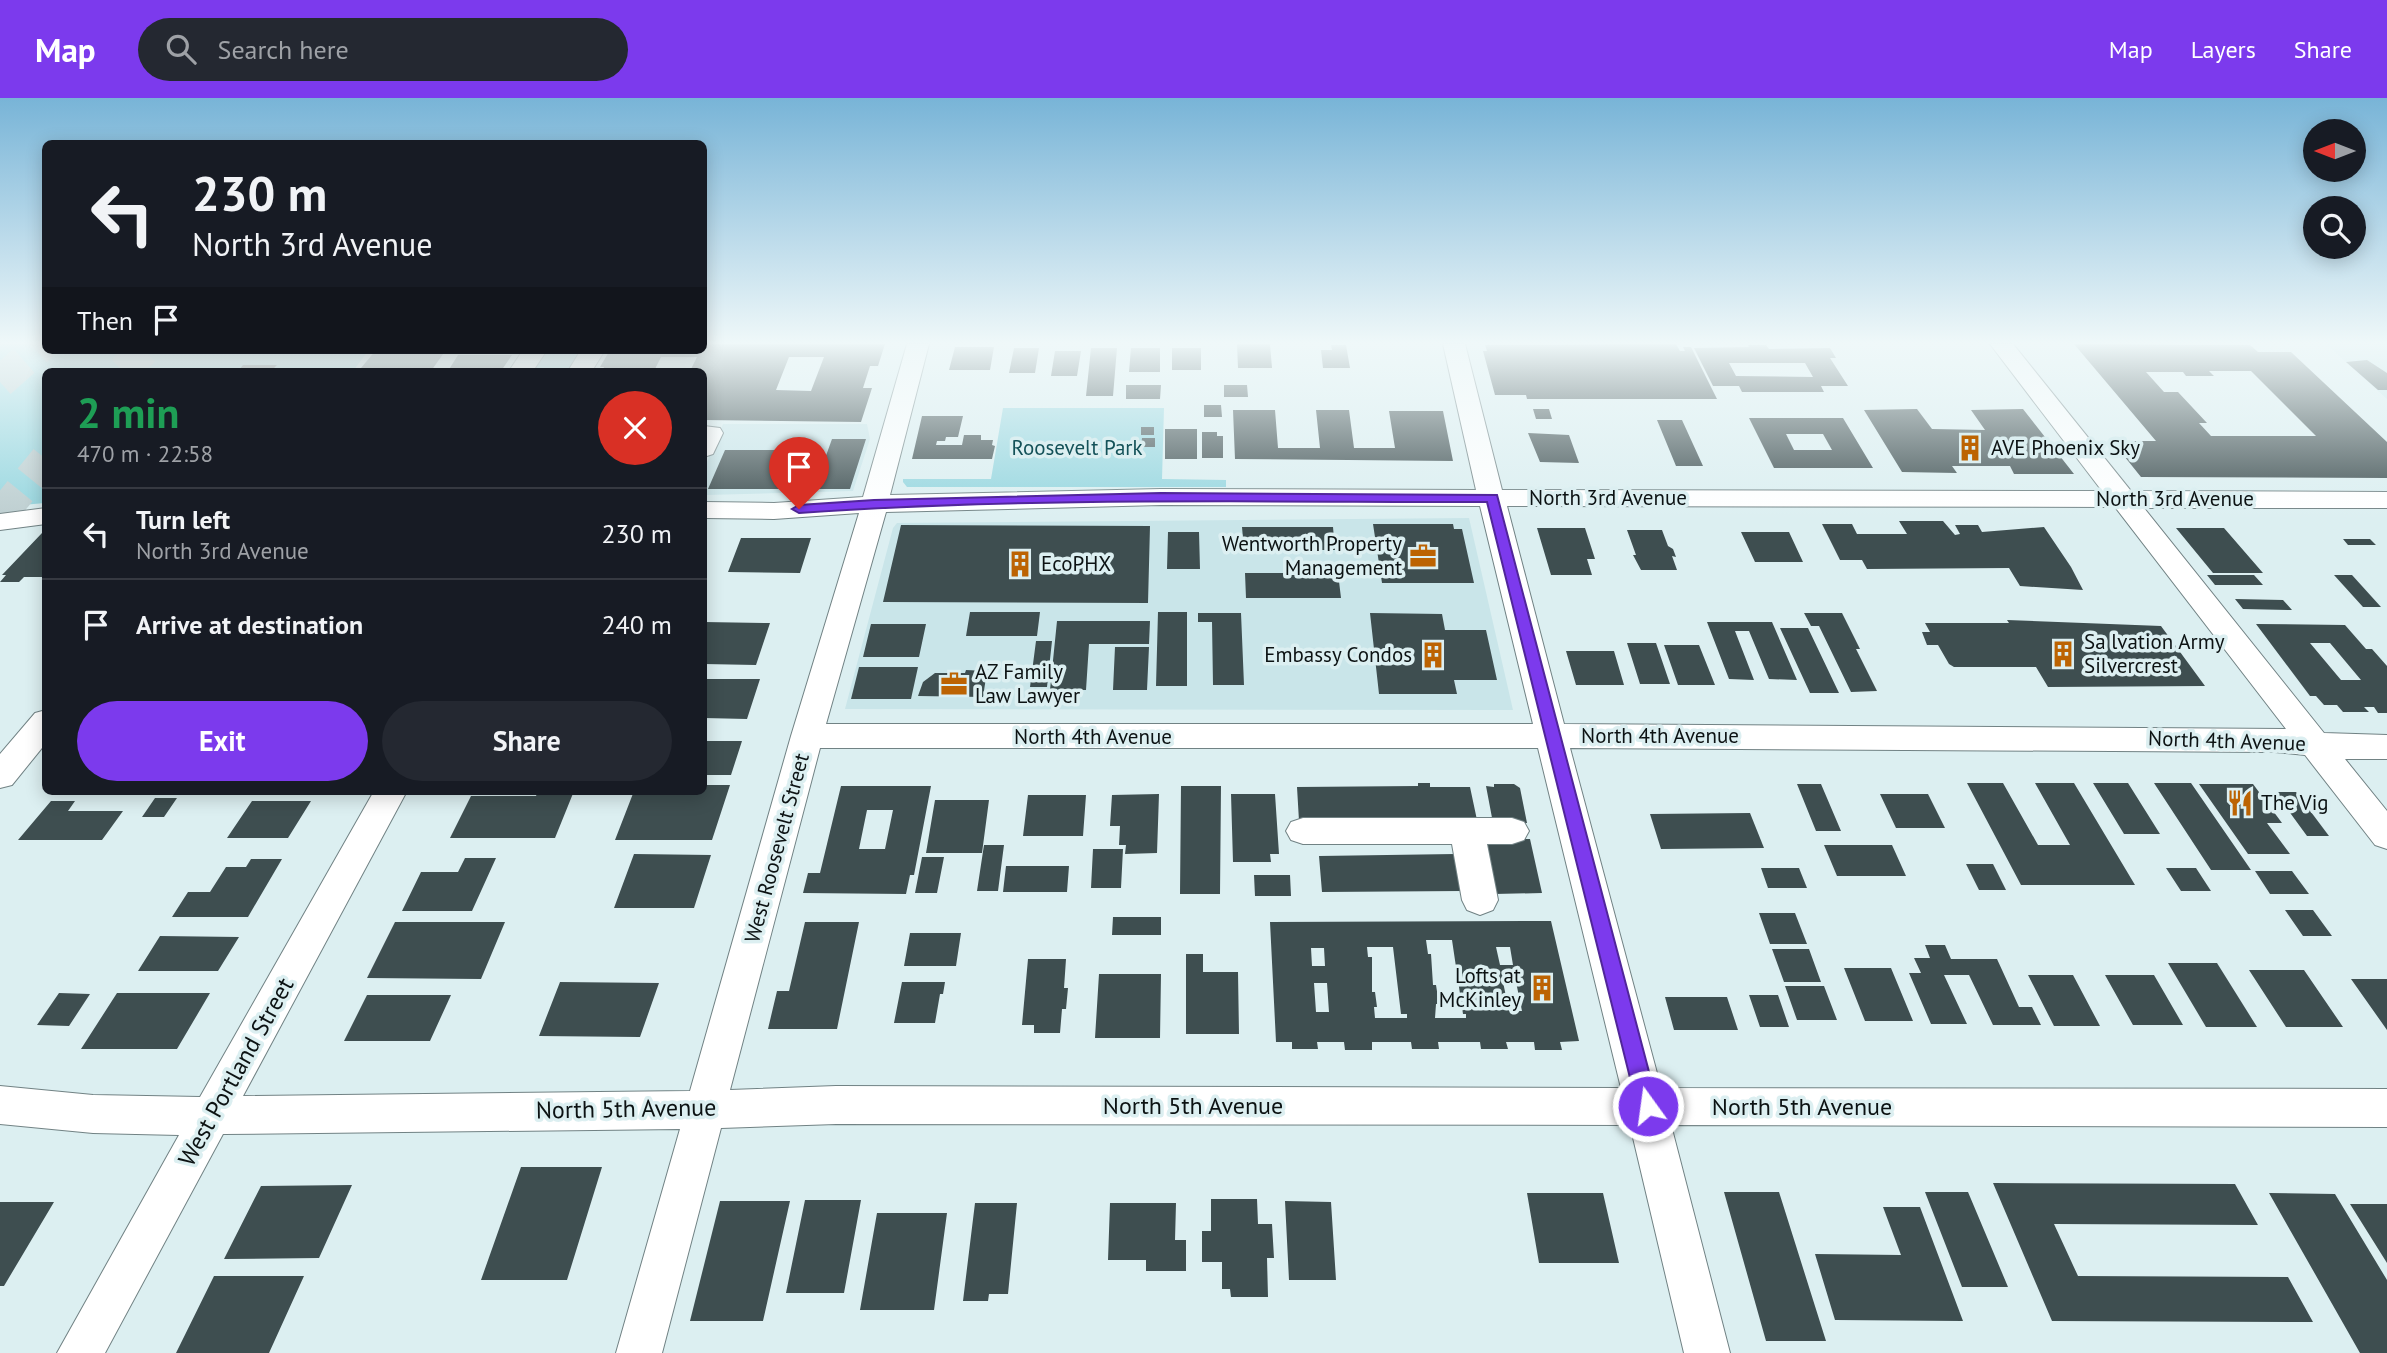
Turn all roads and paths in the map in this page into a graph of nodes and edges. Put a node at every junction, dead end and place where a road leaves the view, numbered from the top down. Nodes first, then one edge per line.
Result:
1 (902, 403) edge
2 (1469, 403) edge
3 (2047, 403) edge
4 (1493, 498) junction
5 (2123, 499) junction
6 (2387, 500) edge
7 (874, 504) junction
8 (707, 510) edge
9 (42, 517) edge
10 (0, 522) edge
11 (42, 726) edge
12 (807, 736) junction
13 (1551, 736) junction
14 (2315, 743) junction
15 (2387, 747) edge
16 (0, 776) edge
17 (389, 795) edge
18 (1303, 831) dead end
19 (1467, 831) junction
20 (1512, 831) dead end
21 (2387, 836) edge
22 (1480, 900) dead end
23 (0, 1105) edge
24 (1648, 1106) junction
25 (2387, 1108) edge
26 (705, 1110) junction
27 (213, 1114) junction
28 (80, 1353) edge
29 (639, 1353) edge
30 (1707, 1353) edge

1 - 7 street, West Roosevelt Street
2 - 4 street
3 - 5 street
4 - 5 street, North 3rd Avenue
4 - 7 street, North 3rd Avenue
4 - 13 street
5 - 6 street, North 3rd Avenue
5 - 14 street
7 - 8 street, North 3rd Avenue
7 - 12 street, West Roosevelt Street
9 - 10 street
11 - 16 street
12 - 13 street, North 4th Avenue
12 - 26 street, West Roosevelt Street
13 - 14 street, North 4th Avenue
13 - 24 street
14 - 15 street, North 4th Avenue
14 - 21 street
17 - 27 street, West Portland Street
18 - 19 street
19 - 20 street
19 - 22 street
23 - 27 street, North 5th Avenue
24 - 25 street, North 5th Avenue
24 - 26 street, North 5th Avenue
24 - 30 street
26 - 27 street, North 5th Avenue
26 - 29 street, West Roosevelt Street
27 - 28 street, West Portland Street

